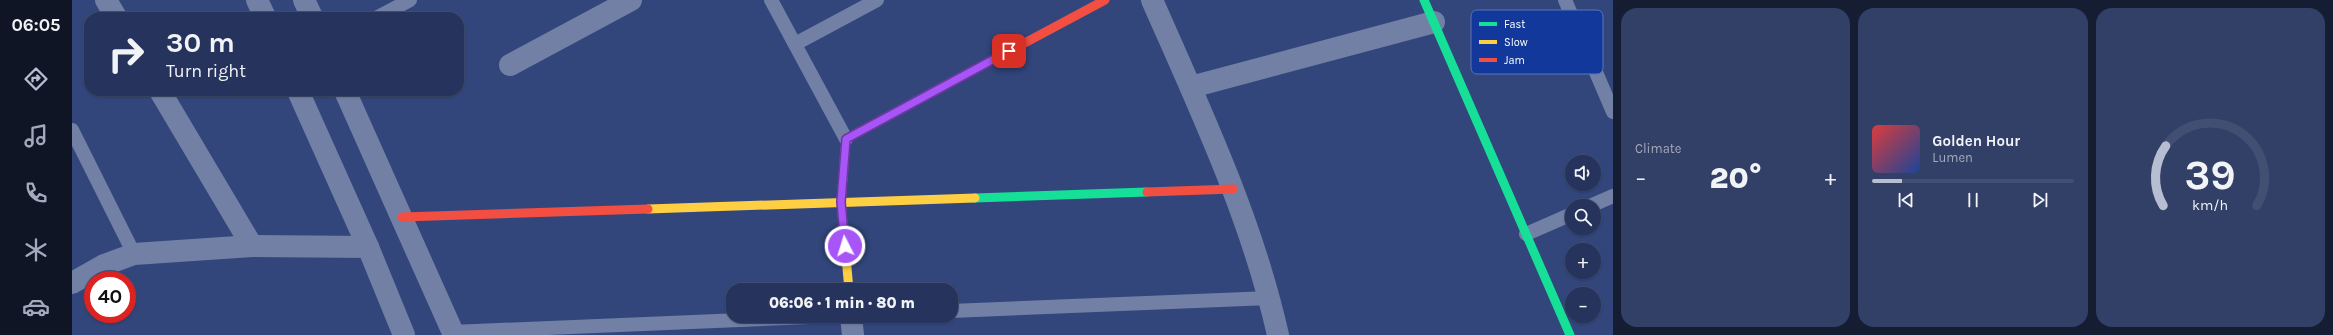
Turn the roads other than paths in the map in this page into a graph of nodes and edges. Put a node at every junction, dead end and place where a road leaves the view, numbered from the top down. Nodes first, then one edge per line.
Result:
1 (106, 0) edge
2 (257, 0) edge
3 (304, 0) edge
4 (410, 0) edge
5 (630, 0) edge
6 (771, 0) edge
7 (877, 0) edge
8 (1105, 0) edge
9 (1152, 0) edge
10 (1424, 0) edge
11 (1565, 0) edge
12 (1569, 10) edge
13 (113, 12) edge
14 (263, 12) edge
15 (310, 12) edge
16 (387, 12) edge
17 (1434, 22) junction
18 (794, 44) junction
19 (510, 65) dead end
20 (1597, 74) edge
21 (1191, 87) junction
22 (163, 96) edge
23 (300, 96) edge
24 (347, 96) edge
25 (1613, 112) edge
26 (72, 130) edge
27 (846, 139) junction
28 (1233, 189) junction
29 (1613, 196) edge
30 (1601, 201) edge
31 (841, 202) junction
32 (402, 217) junction
33 (1565, 217) edge
34 (1526, 234) junction
35 (252, 246) junction
36 (368, 247) junction
37 (134, 254) junction
38 (72, 283) edge
39 (848, 283) edge
40 (1270, 298) junction
41 (958, 311) edge
42 (726, 321) edge
43 (852, 323) edge
44 (453, 333) edge
45 (404, 335) edge
46 (853, 335) edge
47 (1278, 335) edge
48 (1570, 335) edge

1 - 13 street
2 - 14 street
3 - 15 street
4 - 16 lane
5 - 19 street
6 - 18 lane
7 - 18 lane
8 - 27 street
9 - 21 street
10 - 17 street
11 - 12 lane
17 - 21 street
17 - 34 street
18 - 27 lane
20 - 25 lane
21 - 28 street
22 - 35 street
23 - 36 street
24 - 32 street
26 - 37 lane
27 - 31 street
28 - 31 street
28 - 40 street
29 - 30 lane
31 - 32 street
31 - 39 street
32 - 44 street
33 - 34 lane
34 - 48 street
35 - 36 street
35 - 37 street
36 - 45 street
37 - 38 street
40 - 41 lane
40 - 47 street
42 - 44 lane
43 - 46 street

